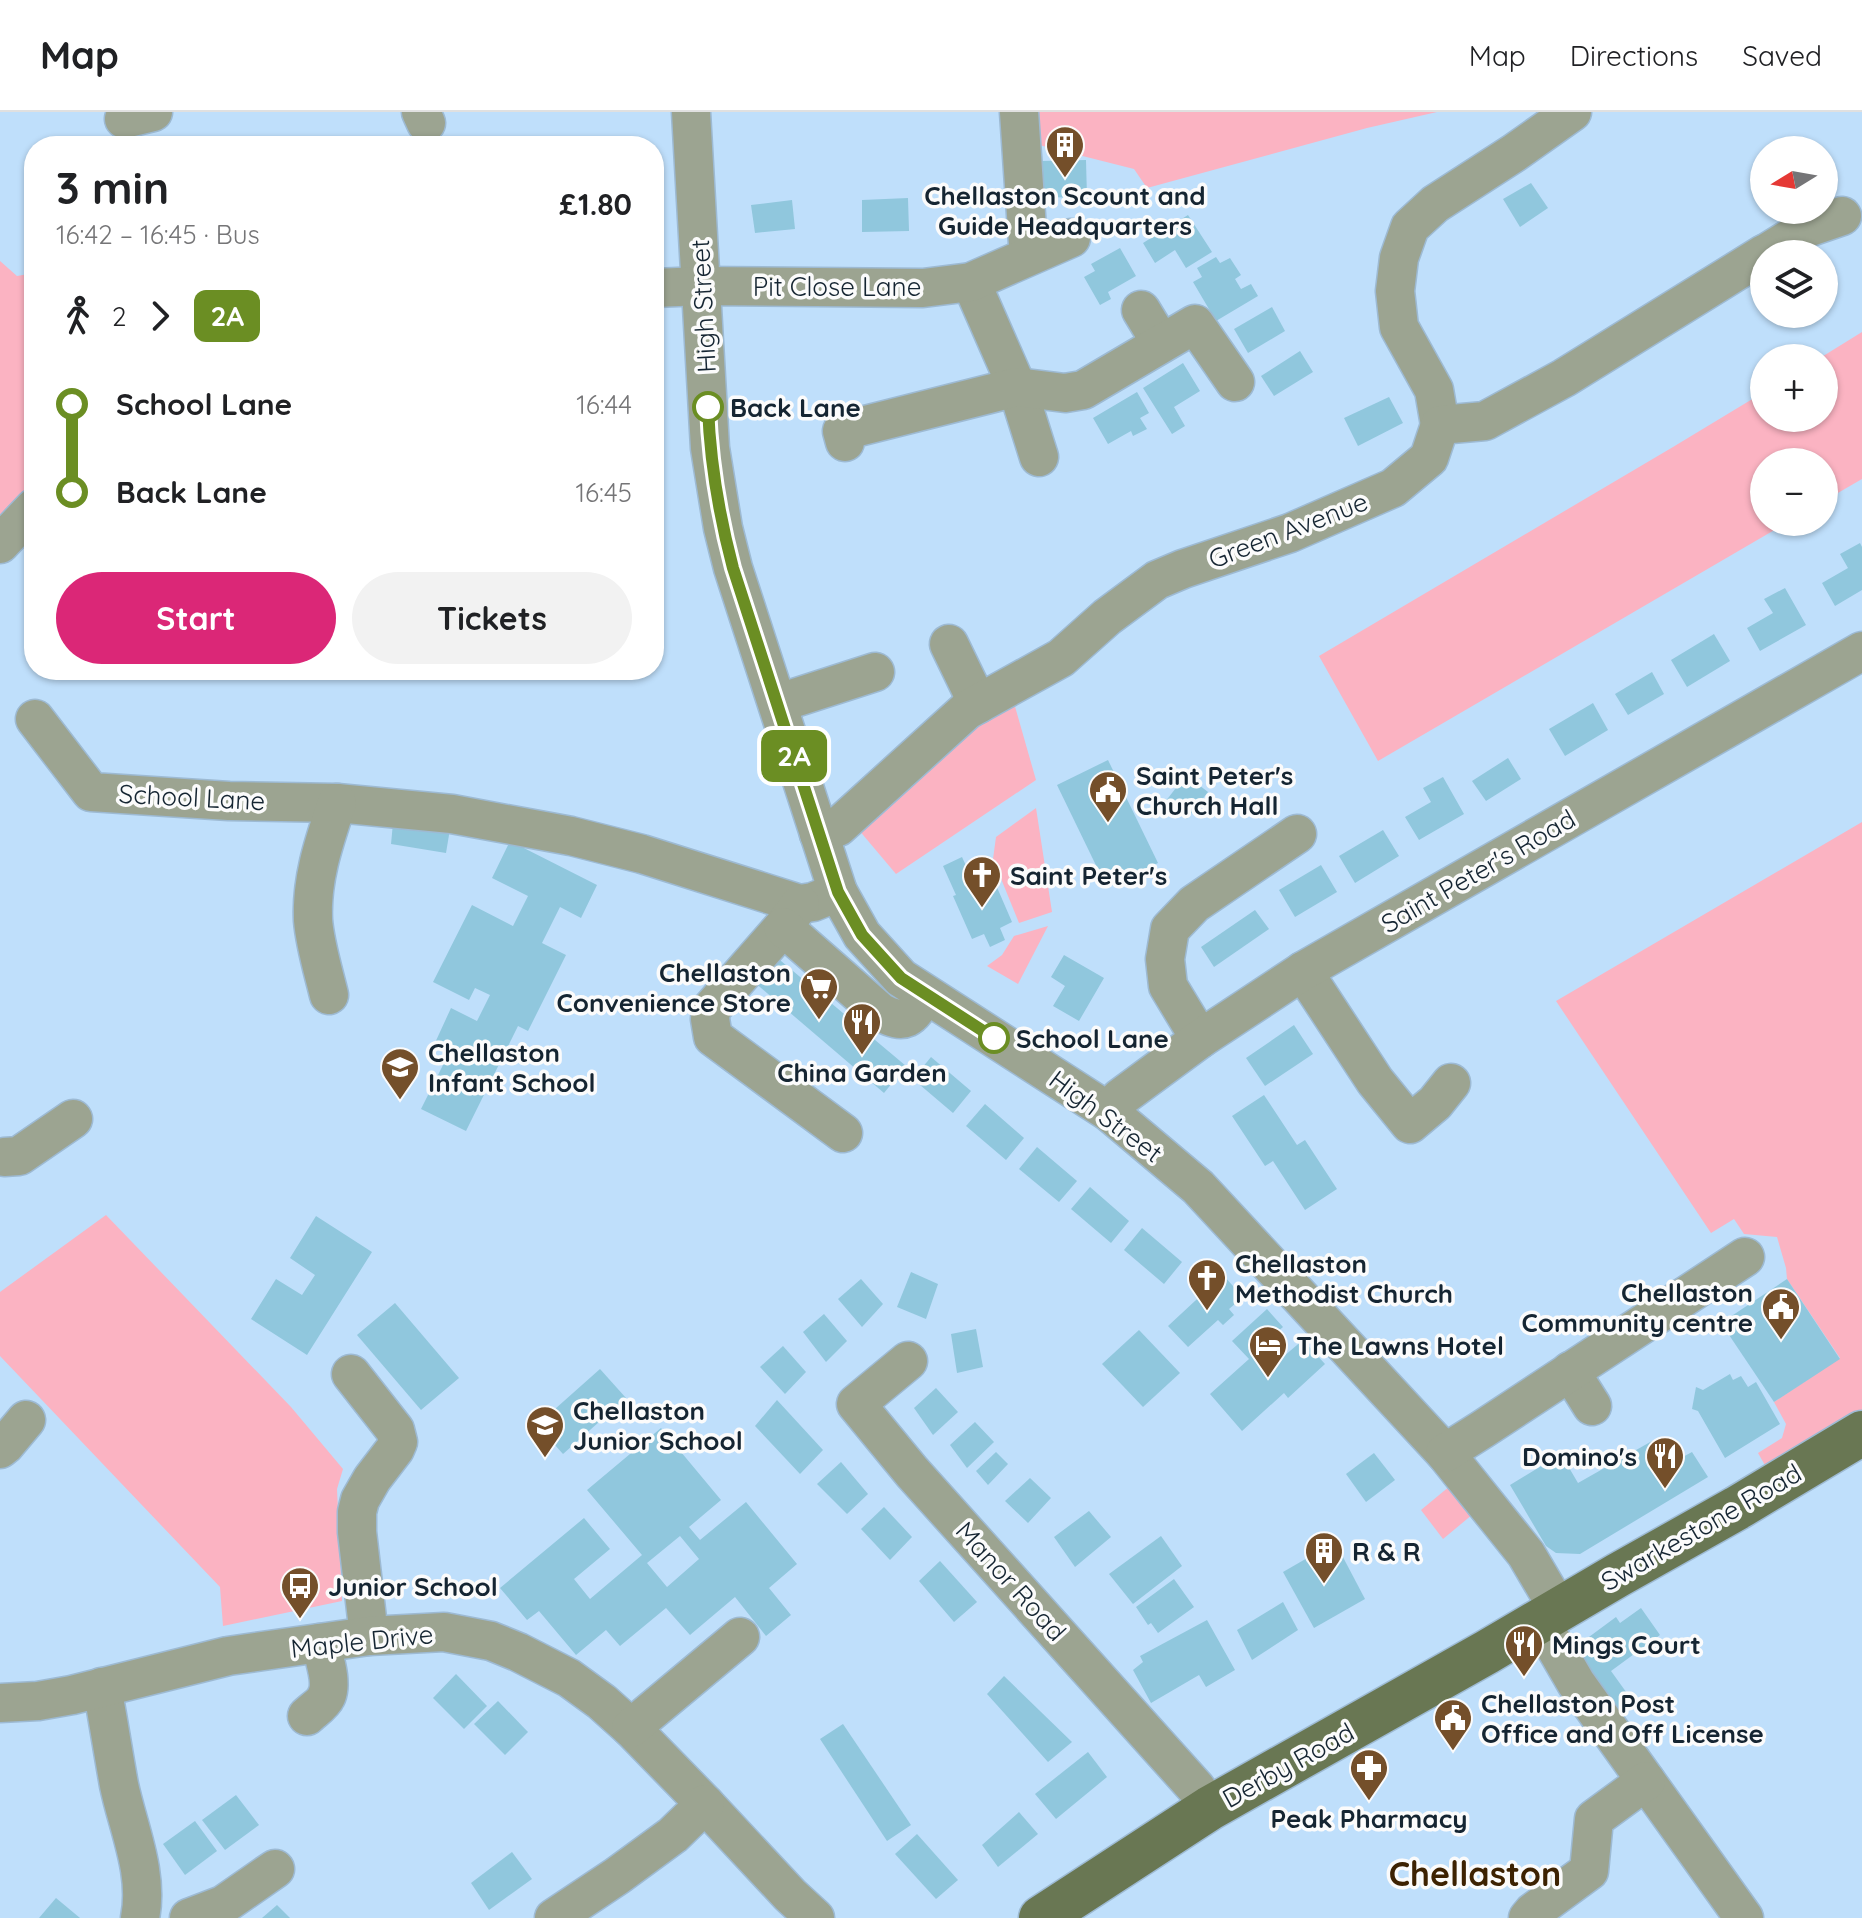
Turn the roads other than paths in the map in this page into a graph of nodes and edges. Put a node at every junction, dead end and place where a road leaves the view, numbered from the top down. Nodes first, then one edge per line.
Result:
1 (691, 112) edge
2 (1019, 112) edge
3 (1572, 112) edge
4 (1842, 216) dead end
5 (1071, 238) dead end
6 (1787, 240) edge
7 (1031, 255) junction
8 (1750, 263) edge
9 (971, 282) junction
10 (702, 286) junction
11 (664, 288) edge
12 (1141, 310) dead end
13 (1161, 343) junction
14 (1235, 382) dead end
15 (1017, 387) junction
16 (1440, 425) junction
17 (845, 442) dead end
18 (1039, 457) dead end
19 (24, 519) edge
20 (0, 544) edge
21 (949, 644) dead end
22 (1862, 651) edge
23 (875, 672) dead end
24 (779, 703) junction
25 (978, 704) junction
26 (35, 719) dead end
27 (337, 803) junction
28 (819, 834) junction
29 (1297, 834) dead end
30 (838, 892) junction
31 (791, 915) junction
32 (1303, 971) junction
33 (329, 995) dead end
34 (925, 995) junction
35 (1200, 1039) junction
36 (1451, 1083) dead end
37 (1109, 1112) junction
38 (73, 1119) dead end
39 (843, 1133) dead end
40 (1, 1154) edge
41 (1745, 1257) dead end
42 (908, 1361) dead end
43 (1570, 1371) junction
44 (351, 1374) dead end
45 (1592, 1406) dead end
46 (26, 1420) dead end
47 (1862, 1433) edge
48 (0, 1449) edge
49 (1445, 1453) junction
50 (1550, 1616) junction
51 (369, 1636) junction
52 (740, 1637) dead end
53 (320, 1643) junction
54 (102, 1687) junction
55 (0, 1703) edge
56 (307, 1716) dead end
57 (631, 1728) junction
58 (1646, 1781) junction
59 (705, 1804) junction
60 (1210, 1808) junction
61 (275, 1869) dead end
62 (141, 1918) edge
63 (150, 1918) edge
64 (189, 1918) edge
65 (554, 1918) edge
66 (815, 1918) edge
67 (1041, 1918) edge
68 (1528, 1918) edge
69 (1744, 1918) edge

1 - 10 street, High Street
2 - 7 street
3 - 16 street
4 - 6 street
5 - 7 street, Pit Close Lane
7 - 9 street, Pit Close Lane
8 - 16 street
9 - 10 street, Pit Close Lane
9 - 15 street
10 - 11 street
10 - 24 street, High Street
12 - 13 street
13 - 14 street
13 - 15 street
15 - 17 street
15 - 18 street
16 - 25 street, Green Avenue
19 - 20 street
21 - 25 street
22 - 32 street, Saint Peter's Road
23 - 24 street
24 - 28 street, High Street
25 - 28 street, Green Avenue
26 - 27 street, School Lane
27 - 31 street, School Lane
27 - 33 street
28 - 30 street, High Street
29 - 35 street
30 - 31 street
30 - 34 street, High Street
31 - 34 street
31 - 39 street
32 - 35 street, Saint Peter's Road
32 - 36 street
34 - 37 street, High Street
35 - 37 street, Saint Peter's Road
37 - 49 street, High Street
38 - 40 street
41 - 43 street
42 - 60 street, Manor Road
43 - 45 street
43 - 49 street
44 - 51 street
46 - 48 street
47 - 50 main road, Swarkestone Road
49 - 50 street, High Street
50 - 58 street, High Street
50 - 60 main road, Derby Road
51 - 53 street, Maple Drive
51 - 57 street, Maple Drive
52 - 57 street
53 - 54 street, Maple Drive
53 - 56 street
54 - 55 street, Maple Drive
54 - 62 street
57 - 59 street, Maple Drive
58 - 68 street
58 - 69 street, High Street
59 - 65 street
59 - 66 street, Maple Drive
60 - 67 main road, Derby Road
61 - 64 street
62 - 63 street

